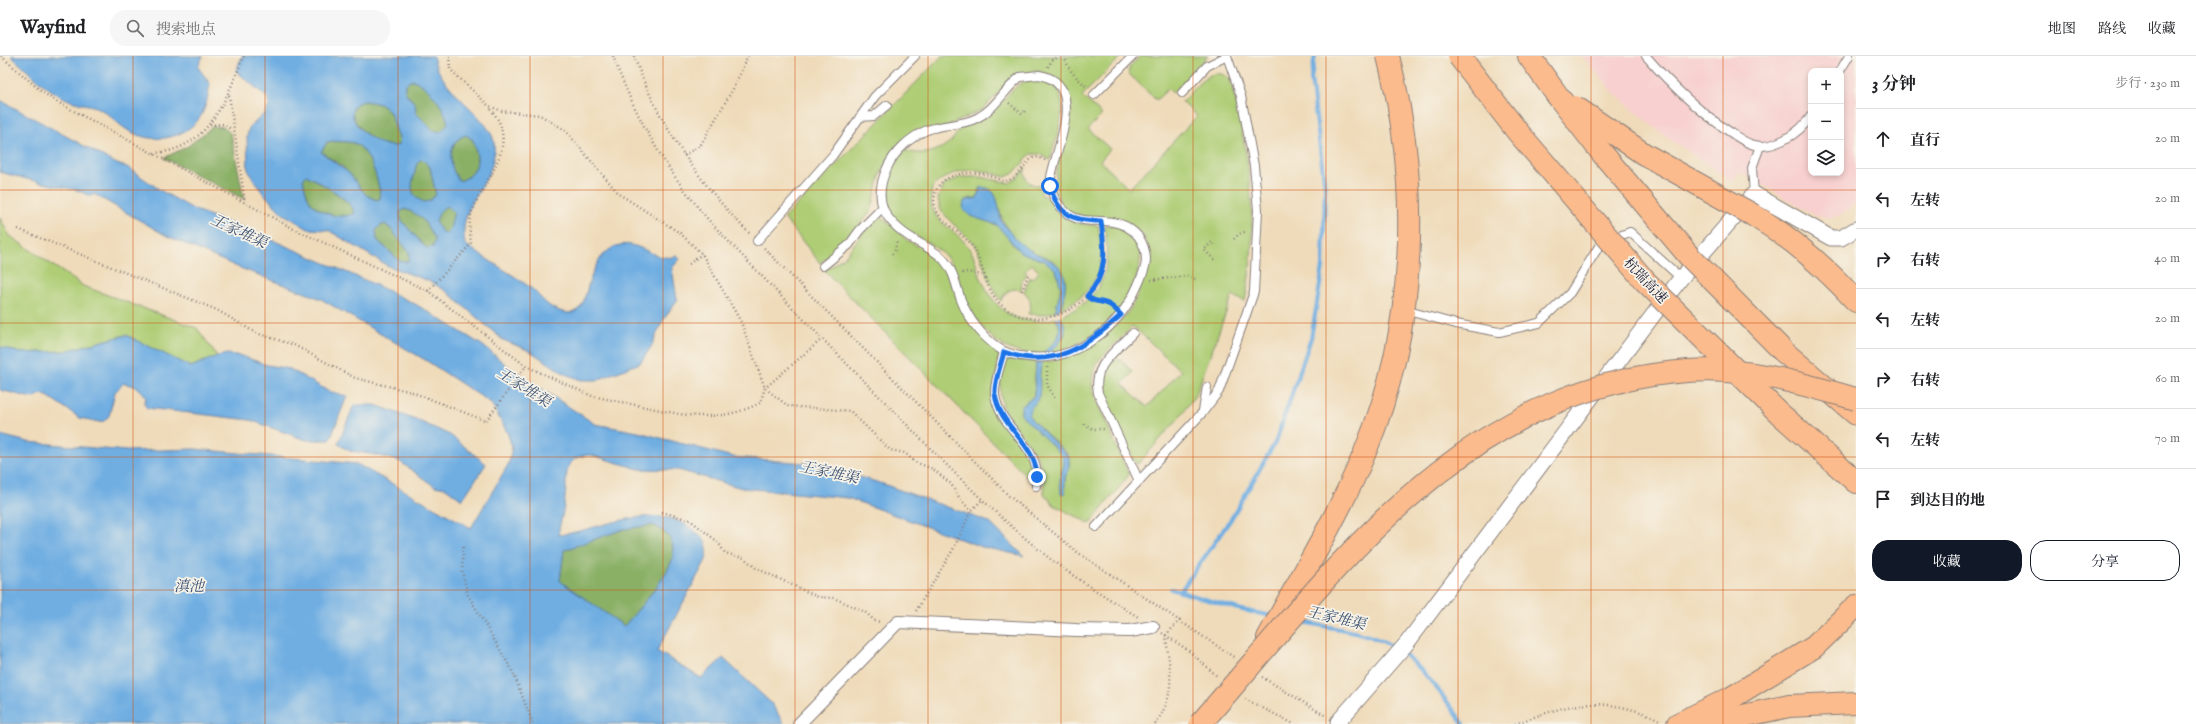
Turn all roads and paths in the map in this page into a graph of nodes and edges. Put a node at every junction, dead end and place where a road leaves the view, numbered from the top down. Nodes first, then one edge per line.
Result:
1 (2, 56) edge
2 (244, 56) edge
3 (449, 56) edge
4 (613, 56) edge
5 (634, 56) edge
6 (748, 56) edge
7 (915, 56) edge
8 (1061, 56) edge
9 (1065, 56) edge
10 (1132, 56) edge
11 (1227, 56) edge
12 (1388, 56) edge
13 (1394, 56) edge
14 (1459, 56) edge
15 (1529, 56) edge
16 (1646, 56) edge
17 (1849, 56) edge
18 (1842, 68) edge
19 (1045, 76) junction
20 (1182, 93) dead end
21 (229, 94) junction
22 (1094, 95) joint
23 (1557, 95) junction
24 (1002, 96) junction
25 (887, 105) dead end
26 (489, 106) junction
27 (1025, 111) dead end
28 (860, 117) junction
29 (1808, 120) edge
30 (208, 125) junction
31 (233, 130) junction
32 (1760, 146) junction
33 (153, 153) junction
34 (684, 155) junction
35 (1052, 166) junction
36 (1416, 180) dead end
37 (1754, 194) junction
38 (245, 202) junction
39 (1418, 203) dead end
40 (882, 208) junction
41 (1101, 221) junction
42 (18, 229) dead end
43 (1856, 229) edge
44 (902, 232) junction
45 (757, 241) junction
46 (1214, 244) dead end
47 (702, 254) junction
48 (892, 254) dead end
49 (1215, 260) dead end
50 (689, 264) dead end
51 (823, 266) dead end
52 (954, 275) junction
53 (983, 275) junction
54 (1028, 275) dead end
55 (1141, 278) junction
56 (1681, 278) junction
57 (1197, 280) dead end
58 (1415, 282) dead end
59 (428, 291) junction
60 (1022, 291) dead end
61 (1087, 296) junction
62 (1856, 302) edge
63 (1412, 312) dead end
64 (1121, 315) junction
65 (1133, 333) dead end
66 (822, 339) junction
67 (1004, 352) junction
68 (1047, 358) junction
69 (526, 366) junction
70 (1207, 386) dead end
71 (766, 388) junction
72 (1055, 399) dead end
73 (1856, 399) edge
74 (1203, 412) junction
75 (1856, 414) edge
76 (1084, 424) dead end
77 (1114, 427) junction
78 (1139, 481) junction
79 (1856, 482) edge
80 (1036, 486) dead end
81 (984, 499) junction
82 (971, 511) junction
83 (662, 512) dead end
84 (1096, 527) dead end
85 (463, 546) dead end
86 (1856, 606) edge
87 (1180, 620) junction
88 (908, 623) junction
89 (894, 626) junction
90 (1152, 627) junction
91 (1166, 635) junction
92 (1252, 665) junction
93 (1221, 680) dead end
94 (1242, 697) dead end
95 (1856, 703) edge
96 (1338, 722) joint
97 (533, 724) edge
98 (799, 724) edge
99 (1155, 724) edge
100 (1200, 724) edge
101 (1294, 724) edge
102 (1515, 724) edge
103 (1665, 724) edge
104 (1678, 724) edge
105 (1706, 724) edge

1 - 33 path
2 - 21 path
3 - 26 path
4 - 66 path
5 - 34 path
6 - 34 path
7 - 28 lane
8 - 9 path
8 - 19 path
9 - 22 path
10 - 22 lane
11 - 20 lane
11 - 74 lane
12 - 92 highway, bridge
13 - 36 lane
14 - 79 highway, 杭瑞高速, bridge
15 - 23 highway
16 - 32 lane
17 - 18 lane
19 - 24 lane
19 - 35 lane
21 - 30 path
21 - 31 path
23 - 62 highway, bridge
23 - 75 highway, bridge
24 - 27 path
24 - 40 lane
25 - 28 lane
26 - 47 path
26 - 59 path
28 - 45 lane
29 - 32 lane
30 - 31 path
30 - 33 path
31 - 38 path
32 - 37 lane
33 - 38 path
34 - 45 path
35 - 41 lane
35 - 53 path
37 - 43 street
37 - 56 street
38 - 59 path
39 - 58 lane
40 - 44 lane
40 - 51 lane
41 - 55 lane
41 - 61 path
42 - 69 path
44 - 48 path
44 - 52 lane
45 - 87 path
46 - 49 path
47 - 50 path
47 - 71 path
52 - 53 path
52 - 67 lane
53 - 61 path
54 - 60 path
55 - 57 path
55 - 64 lane
56 - 63 lane
56 - 96 street
59 - 69 path
61 - 64 path
64 - 68 lane
65 - 77 lane
66 - 71 path
66 - 81 path
67 - 68 lane
67 - 80 lane
68 - 72 path
69 - 71 path
70 - 74 lane
71 - 82 path
73 - 92 highway, bridge
74 - 78 lane
76 - 77 path
77 - 78 lane
78 - 84 lane
81 - 82 path
81 - 90 path
82 - 88 path
83 - 89 path
85 - 97 path
86 - 104 highway
87 - 91 path
87 - 92 path
88 - 89 street
88 - 90 street
89 - 98 street
90 - 91 path
91 - 93 path
91 - 99 path
92 - 96 path
92 - 100 highway, bridge
94 - 101 path
95 - 105 highway
102 - 103 path

